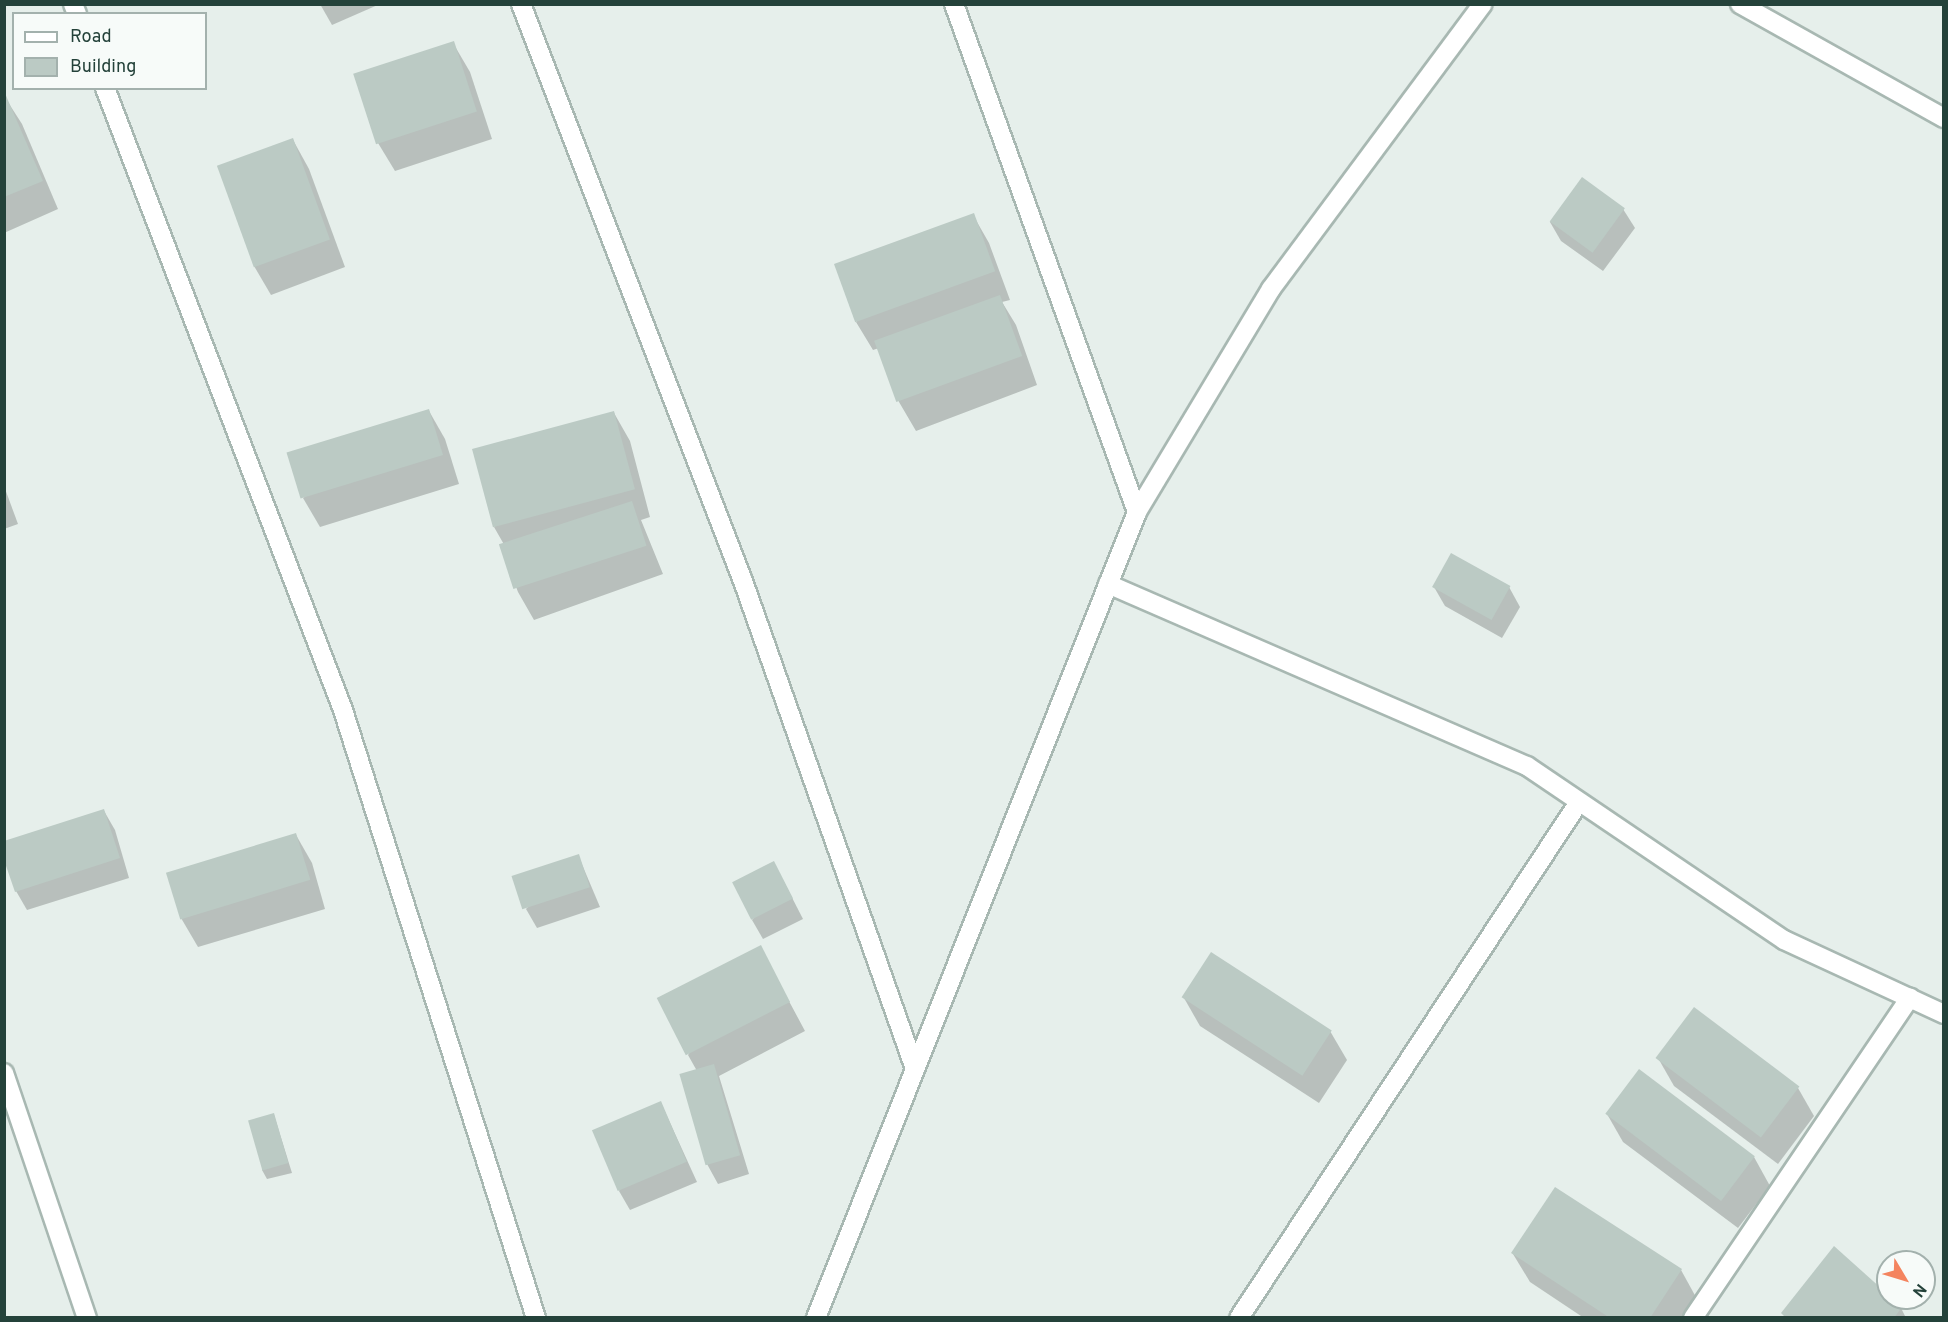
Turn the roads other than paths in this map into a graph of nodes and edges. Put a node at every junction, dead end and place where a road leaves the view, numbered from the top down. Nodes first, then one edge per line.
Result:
1 (521, 4) edge
2 (954, 4) edge
3 (1484, 4) edge
4 (1740, 4) edge
5 (106, 90) edge
6 (1944, 118) edge
7 (1137, 512) junction
8 (1108, 584) junction
9 (1579, 802) junction
10 (1910, 998) junction
11 (1944, 1014) edge
12 (915, 1069) junction
13 (4, 1073) edge
14 (87, 1317) edge
15 (536, 1317) edge
16 (816, 1317) edge
17 (1239, 1317) edge
18 (1693, 1317) edge

1 - 12 street
2 - 7 street
3 - 7 street
4 - 6 street
5 - 15 street
7 - 8 street
8 - 9 street
8 - 12 street
9 - 10 street
9 - 17 street
10 - 11 street
10 - 18 street
12 - 16 street
13 - 14 street

